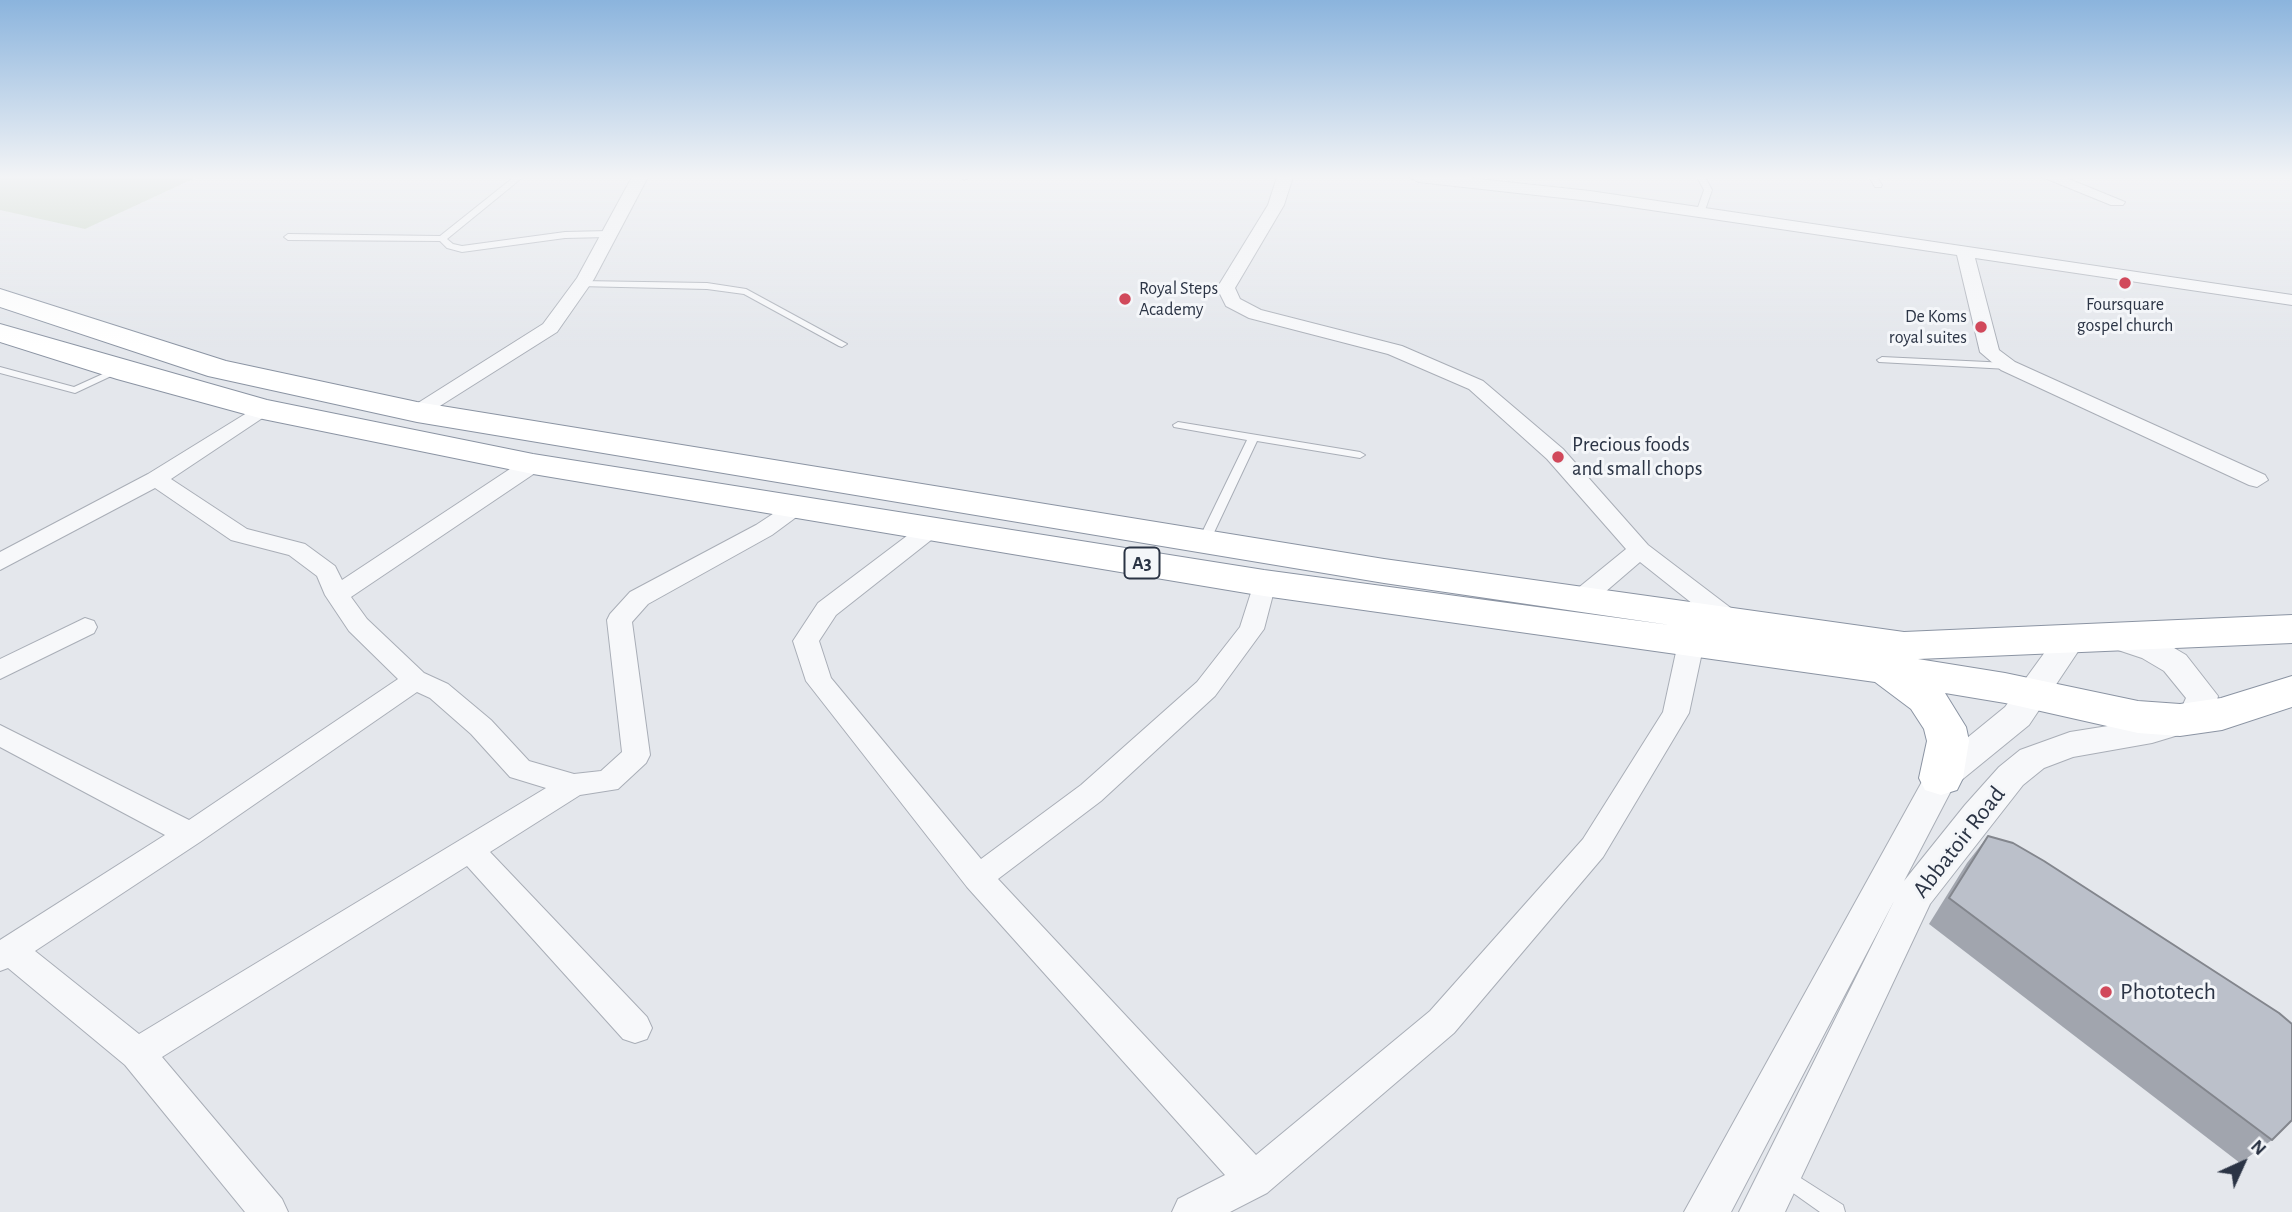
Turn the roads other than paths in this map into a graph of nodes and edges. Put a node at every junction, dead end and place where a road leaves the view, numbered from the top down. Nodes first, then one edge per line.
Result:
1 (450, 234) edge
2 (608, 234) joint
3 (1259, 234) edge
4 (1833, 234) edge
5 (288, 237) dead end
6 (442, 240) junction
7 (1965, 254) junction
8 (581, 284) junction
9 (0, 298) edge
10 (2292, 300) edge
11 (0, 333) edge
12 (842, 344) dead end
13 (1882, 360) dead end
14 (2008, 366) junction
15 (0, 370) edge
16 (119, 370) junction
17 (263, 409) junction
18 (417, 412) junction
19 (1178, 425) dead end
20 (1254, 437) junction
21 (1360, 455) dead end
22 (533, 464) junction
23 (156, 479) junction
24 (2257, 480) dead end
25 (799, 507) junction
26 (932, 528) junction
27 (1072, 536) junction
28 (1204, 541) junction
29 (1640, 551) junction
30 (0, 562) edge
31 (1264, 583) junction
32 (337, 595) junction
33 (1581, 599) junction
34 (1731, 621) junction
35 (85, 627) dead end
36 (2292, 629) edge
37 (2089, 637) junction
38 (1691, 643) junction
39 (1879, 667) junction
40 (0, 670) edge
41 (415, 680) junction
42 (2292, 691) edge
43 (2032, 694) junction
44 (2193, 718) junction
45 (0, 735) edge
46 (1941, 778) junction
47 (574, 785) junction
48 (190, 834) junction
49 (471, 851) junction
50 (978, 878) junction
51 (5, 953) edge
52 (635, 1028) dead end
53 (137, 1054) junction
54 (1782, 1174) junction
55 (1254, 1180) junction
56 (269, 1212) edge
57 (1191, 1212) edge
58 (1707, 1212) edge
59 (1762, 1212) edge
60 (1836, 1212) edge

1 - 6 lane
2 - 6 lane
2 - 8 street
3 - 29 street
4 - 7 street
5 - 6 lane
7 - 10 street
7 - 14 street
8 - 12 lane
8 - 18 street
9 - 18 highway, A3
11 - 16 highway, A3
13 - 14 lane
14 - 24 street
15 - 16 lane
16 - 17 highway, A3
17 - 22 highway, A3
17 - 23 street
18 - 27 highway, A3
19 - 20 lane
20 - 21 lane
20 - 28 lane
22 - 25 highway, A3
22 - 32 street
23 - 30 street
23 - 32 street
25 - 26 highway, A3
25 - 47 street
26 - 27 highway, A3
26 - 50 street
27 - 28 highway, A3
27 - 31 highway, A3
28 - 33 highway, A3
29 - 33 street
29 - 34 street
31 - 38 highway, A3
31 - 50 street
32 - 41 street
33 - 34 highway, A3
34 - 37 highway, A3
35 - 40 street
36 - 37 highway, A3
37 - 43 street, Abbatoir Road
37 - 44 street
38 - 39 highway, A3
38 - 55 street
39 - 43 highway, A3
39 - 46 highway
41 - 47 street
41 - 48 street
42 - 44 highway, A3
43 - 44 highway, A3
43 - 46 street, Abbatoir Road
44 - 54 street, Abbatoir Road
45 - 48 street
46 - 58 street, Abbatoir Road
47 - 49 street
48 - 51 street
49 - 52 street
49 - 53 street
50 - 55 street
51 - 53 street
53 - 56 street
54 - 59 street, Abbatoir Road
54 - 60 lane
55 - 57 street

